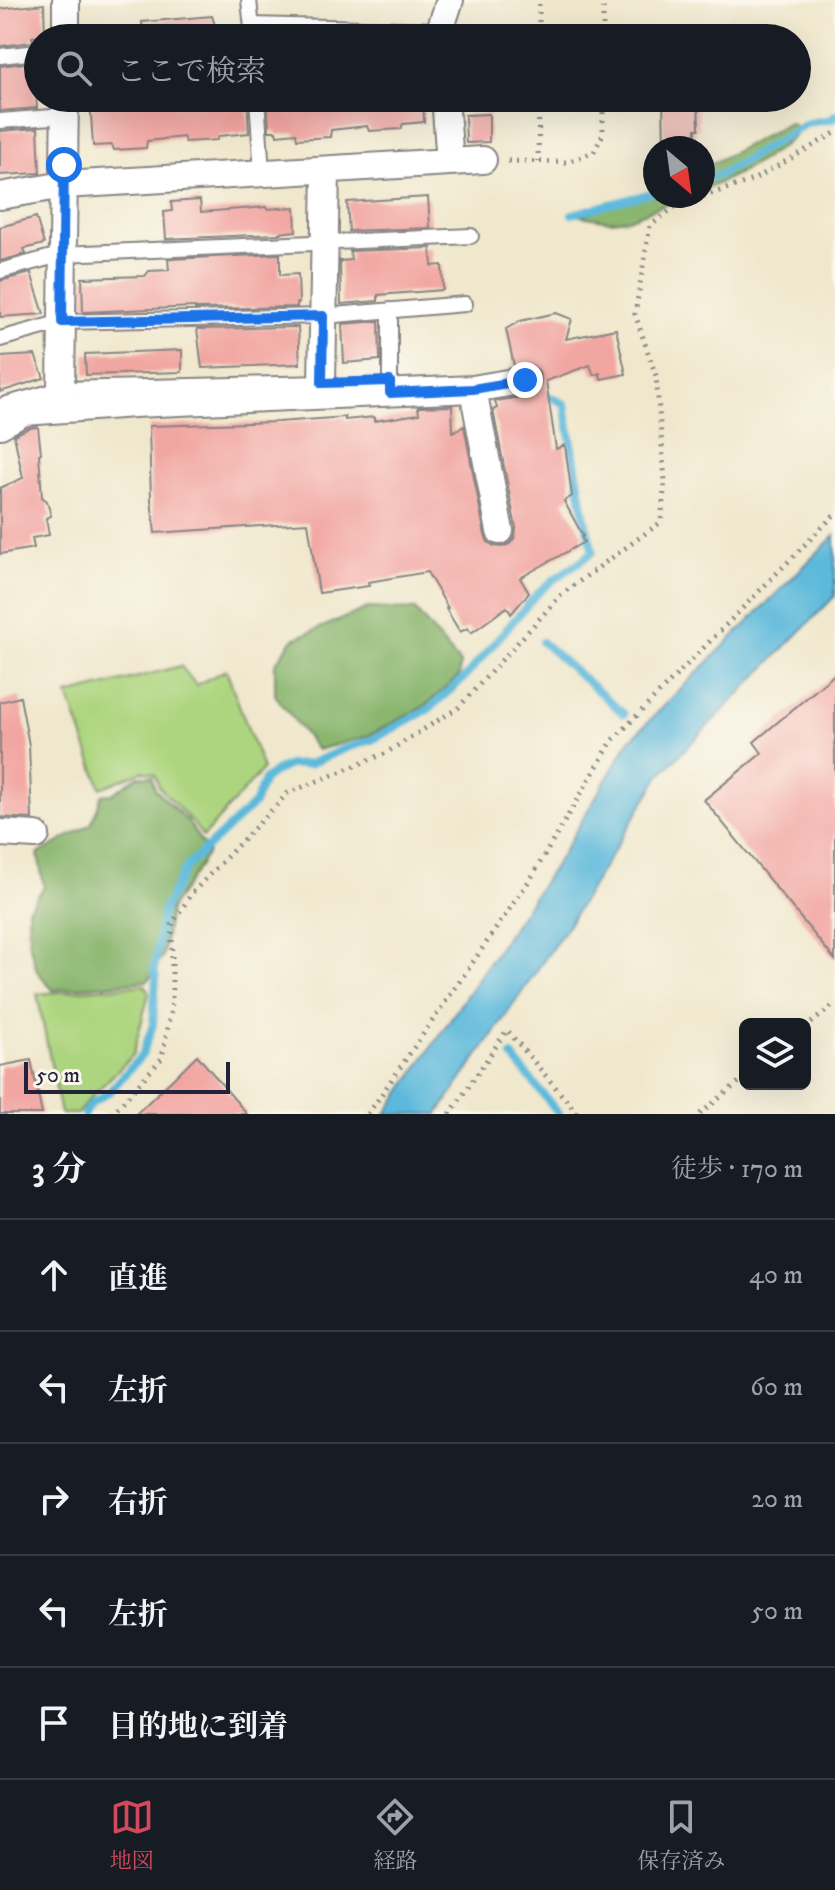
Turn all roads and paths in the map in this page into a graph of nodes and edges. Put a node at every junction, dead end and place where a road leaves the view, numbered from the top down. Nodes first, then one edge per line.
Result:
1 (249, 0) edge
2 (450, 0) edge
3 (539, 0) edge
4 (603, 0) edge
5 (66, 1) edge
6 (66, 24) edge
7 (251, 24) edge
8 (443, 24) edge
9 (539, 24) edge
10 (603, 24) edge
11 (24, 53) edge
12 (0, 56) edge
13 (42, 112) edge
14 (65, 112) edge
15 (258, 112) edge
16 (446, 112) edge
17 (539, 112) edge
18 (603, 112) edge
19 (0, 121) edge
20 (835, 133) edge
21 (483, 160) dead end
22 (450, 162) junction
23 (326, 170) junction
24 (262, 173) junction
25 (64, 185) junction
26 (0, 196) edge
27 (471, 236) dead end
28 (323, 242) junction
29 (63, 254) junction
30 (0, 271) edge
31 (465, 304) dead end
32 (390, 310) junction
33 (323, 316) junction
34 (62, 322) junction
35 (0, 339) edge
36 (525, 380) dead end
37 (322, 383) junction
38 (390, 387) junction
39 (61, 389) junction
40 (473, 389) junction
41 (7, 406) edge
42 (0, 425) edge
43 (835, 514) edge
44 (500, 531) dead end
45 (0, 833) edge
46 (36, 835) dead end
47 (835, 1004) edge
48 (811, 1023) edge
49 (739, 1082) edge
50 (112, 1114) edge
51 (368, 1114) edge
52 (450, 1114) edge
53 (578, 1114) edge
54 (700, 1114) edge

1 - 7 lane
2 - 8 street
3 - 9 path
4 - 10 path
5 - 6 street
11 - 12 lane
13 - 19 lane
14 - 25 street
15 - 24 lane
16 - 22 street
17 - 18 path
20 - 50 path
21 - 22 street
22 - 23 street
23 - 24 street
23 - 28 street
24 - 25 street
25 - 26 street
25 - 29 street
27 - 28 lane
28 - 29 lane
28 - 33 street
29 - 30 lane
29 - 34 street
31 - 32 lane
32 - 33 lane
32 - 38 lane
33 - 34 lane
33 - 37 street
34 - 35 lane
34 - 39 street
36 - 40 street
37 - 38 lane
37 - 39 lane
38 - 40 street
38 - 42 street
39 - 41 lane
40 - 44 street
43 - 51 path
45 - 46 street
47 - 48 path
49 - 54 path
52 - 53 path

